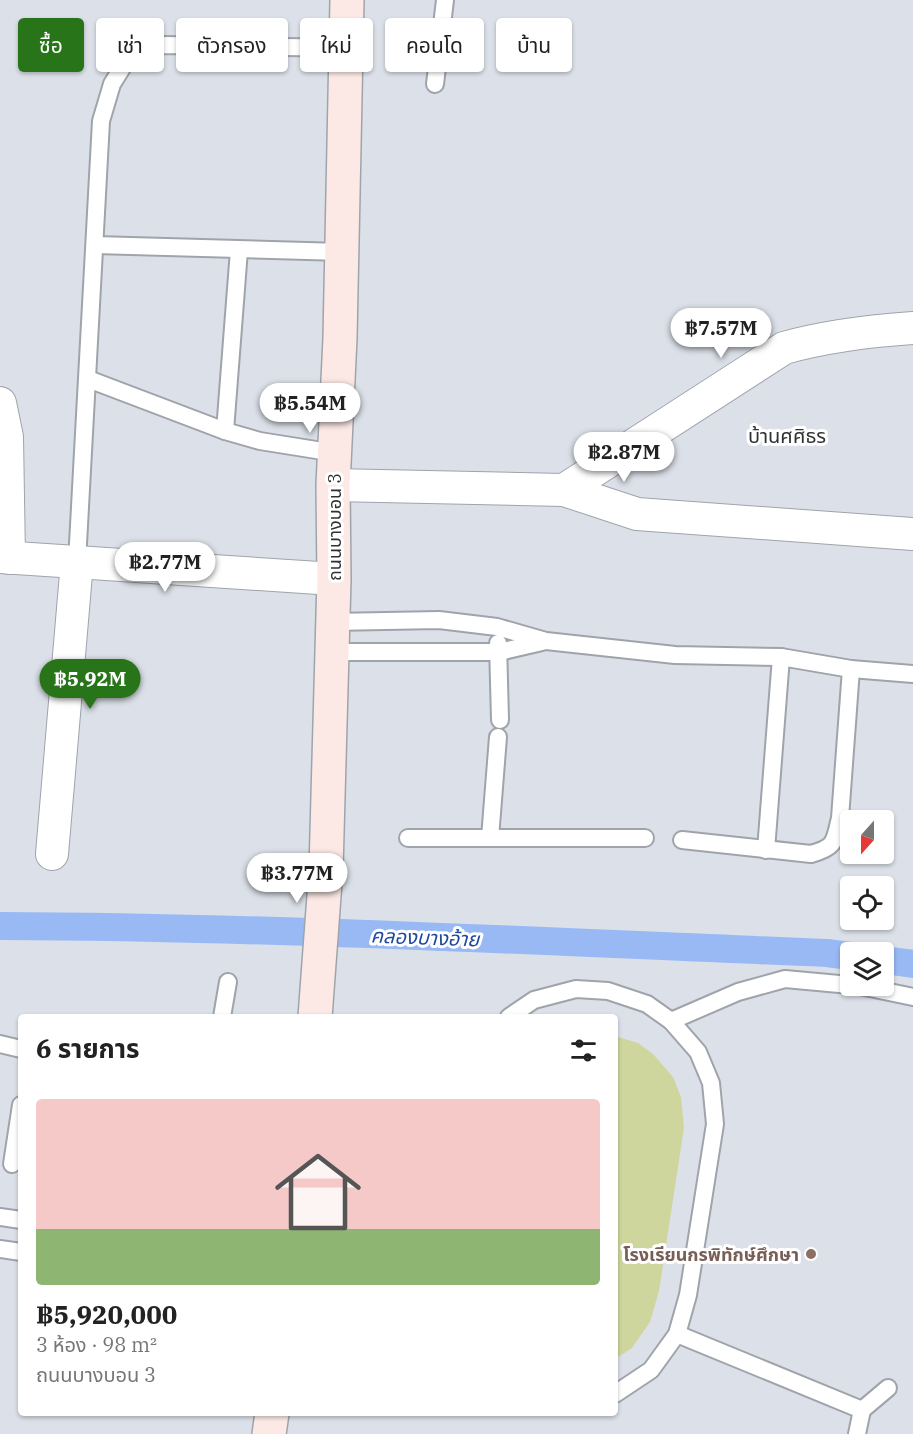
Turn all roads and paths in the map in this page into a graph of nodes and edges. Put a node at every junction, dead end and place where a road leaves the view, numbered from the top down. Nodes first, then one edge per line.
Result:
1 (347, 0) edge
2 (445, 0) edge
3 (347, 18) edge
4 (300, 47) edge
5 (346, 72) edge
6 (435, 84) dead end
7 (94, 245) junction
8 (239, 250) junction
9 (342, 252) junction
10 (913, 328) edge
11 (88, 379) junction
12 (0, 403) edge
13 (225, 431) junction
14 (334, 469) junction
15 (564, 490) junction
16 (913, 534) edge
17 (4, 558) edge
18 (77, 562) junction
19 (334, 579) junction
20 (497, 627) junction
21 (332, 637) junction
22 (546, 641) junction
23 (499, 652) junction
24 (781, 657) junction
25 (850, 669) junction
26 (913, 674) edge
27 (408, 838) dead end
28 (490, 838) junction
29 (645, 838) dead end
30 (682, 840) dead end
31 (766, 850) junction
32 (52, 854) dead end
33 (228, 982) dead end
34 (840, 984) edge
35 (894, 993) edge
36 (913, 997) edge
37 (223, 1014) edge
38 (315, 1014) edge
39 (513, 1014) edge
40 (671, 1021) junction
41 (0, 1044) edge
42 (18, 1048) edge
43 (18, 1125) edge
44 (12, 1164) dead end
45 (0, 1217) edge
46 (18, 1220) edge
47 (0, 1250) edge
48 (18, 1252) edge
49 (677, 1334) junction
50 (888, 1388) dead end
51 (618, 1392) edge
52 (862, 1410) junction
53 (272, 1416) edge
54 (269, 1434) edge
55 (857, 1434) edge

1 - 3 main road, ถนนบางบอน 3
2 - 6 lane
4 - 7 lane
5 - 9 main road, ถนนบางบอน 3
7 - 8 lane
7 - 11 lane
8 - 9 lane
8 - 13 lane
9 - 14 main road, ถนนบางบอน 3
10 - 15 street
11 - 13 lane
11 - 18 lane
12 - 17 street
13 - 14 lane
14 - 15 street
14 - 19 main road, ถนนบางบอน 3
15 - 16 street
17 - 18 street
18 - 19 street
18 - 32 street
19 - 21 main road, ถนนบางบอน 3
20 - 21 lane
20 - 22 lane
20 - 23 lane
21 - 23 lane
21 - 38 main road, ถนนบางบอน 3
22 - 23 lane
22 - 24 lane
23 - 28 lane
24 - 25 lane
24 - 31 lane
25 - 26 lane
25 - 31 lane
27 - 28 lane
28 - 29 lane
30 - 31 lane
33 - 37 lane
34 - 40 lane
35 - 36 lane
39 - 40 lane
40 - 49 lane
41 - 42 lane
43 - 44 lane
45 - 46 lane
47 - 48 lane
49 - 51 lane
49 - 52 lane
50 - 52 lane
52 - 55 lane
53 - 54 main road

